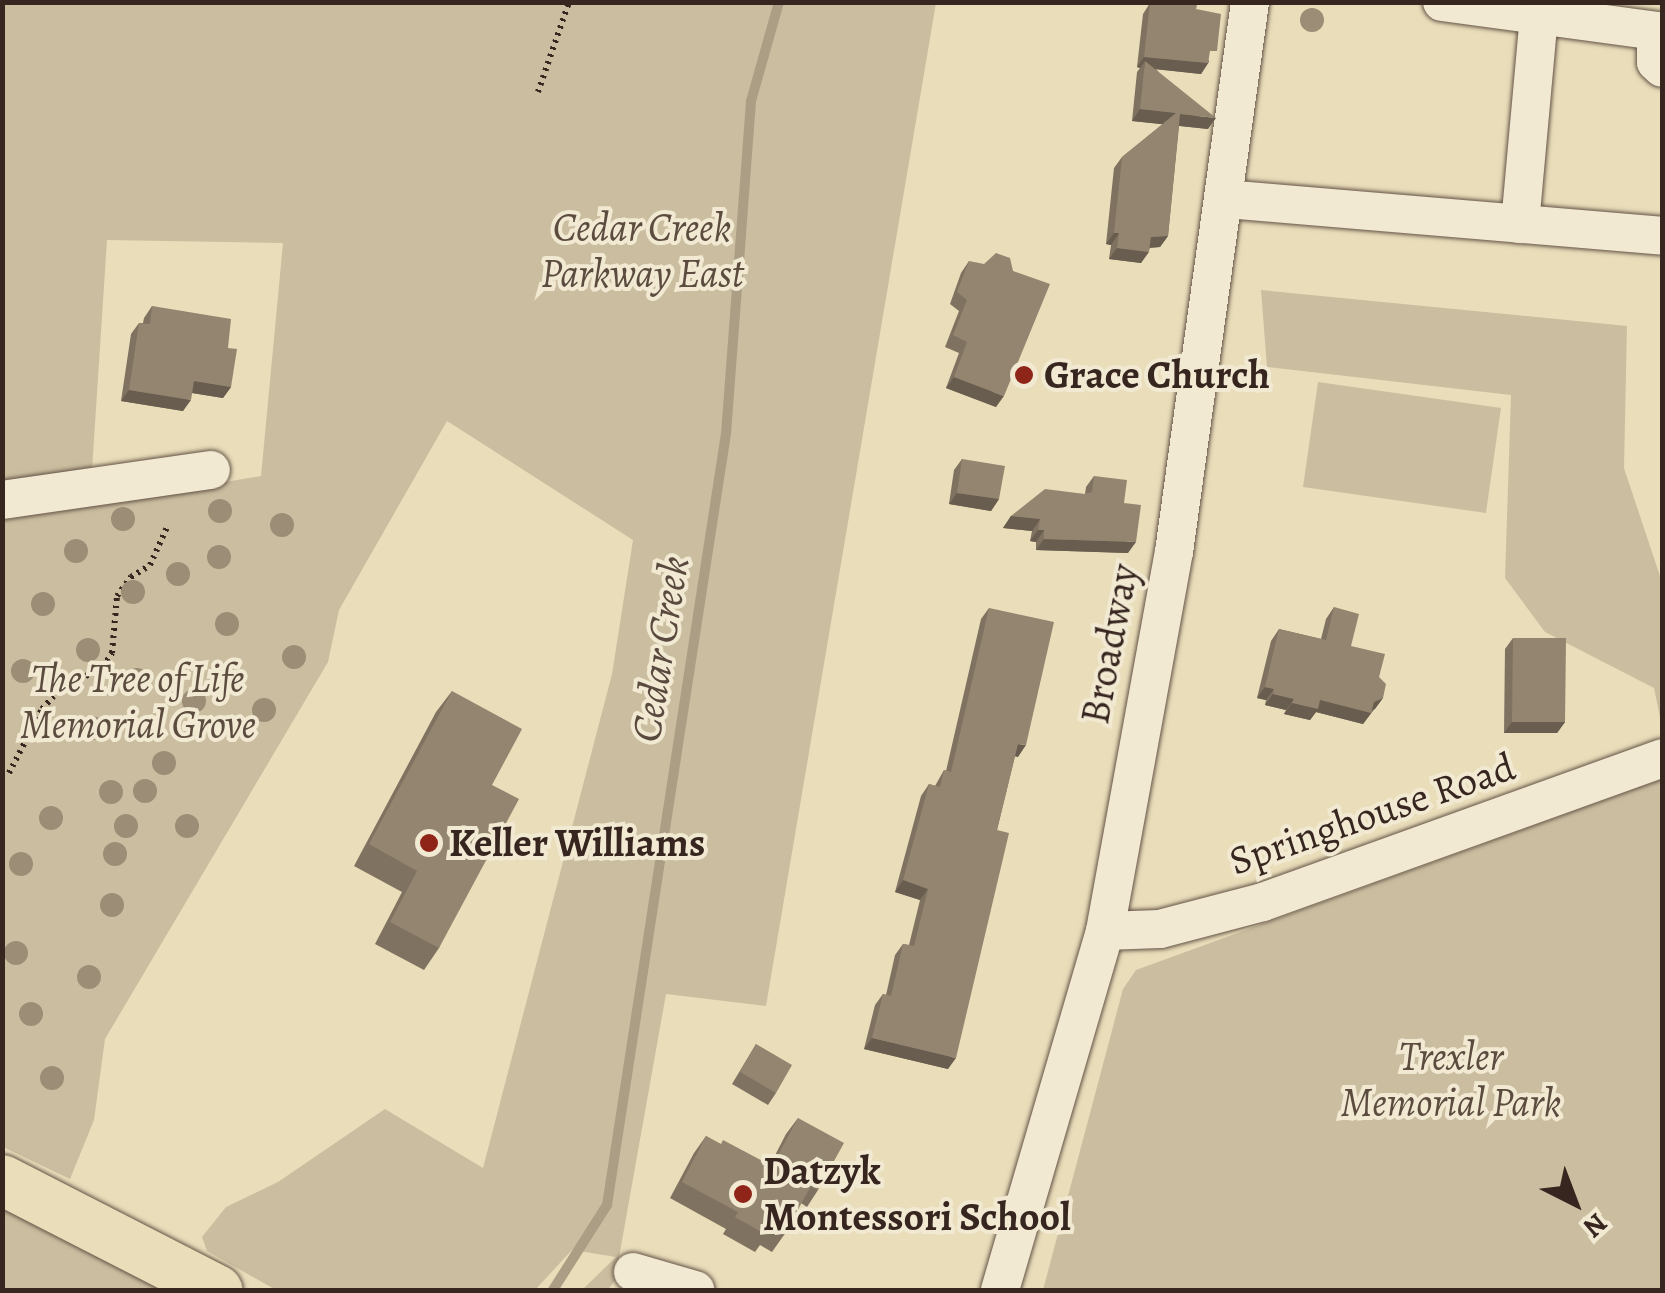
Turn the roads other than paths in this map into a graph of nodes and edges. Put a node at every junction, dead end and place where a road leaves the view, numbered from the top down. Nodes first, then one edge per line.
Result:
1 (1250, 2) edge
2 (1442, 2) edge
3 (1539, 16) junction
4 (1659, 34) edge
5 (1224, 199) junction
6 (1520, 224) junction
7 (1662, 236) edge
8 (211, 470) dead end
9 (2, 500) edge
10 (1662, 758) edge
11 (1105, 931) junction
12 (2, 1180) edge
13 (633, 1272) dead end
14 (217, 1290) edge
15 (695, 1290) edge
16 (1000, 1290) edge

1 - 5 street, Broadway
2 - 3 street
3 - 4 street
3 - 6 street
5 - 6 street
5 - 11 street, Broadway
6 - 7 street
8 - 9 street
10 - 11 street, Springhouse Road
11 - 16 street, Broadway
12 - 14 main road
13 - 15 street

